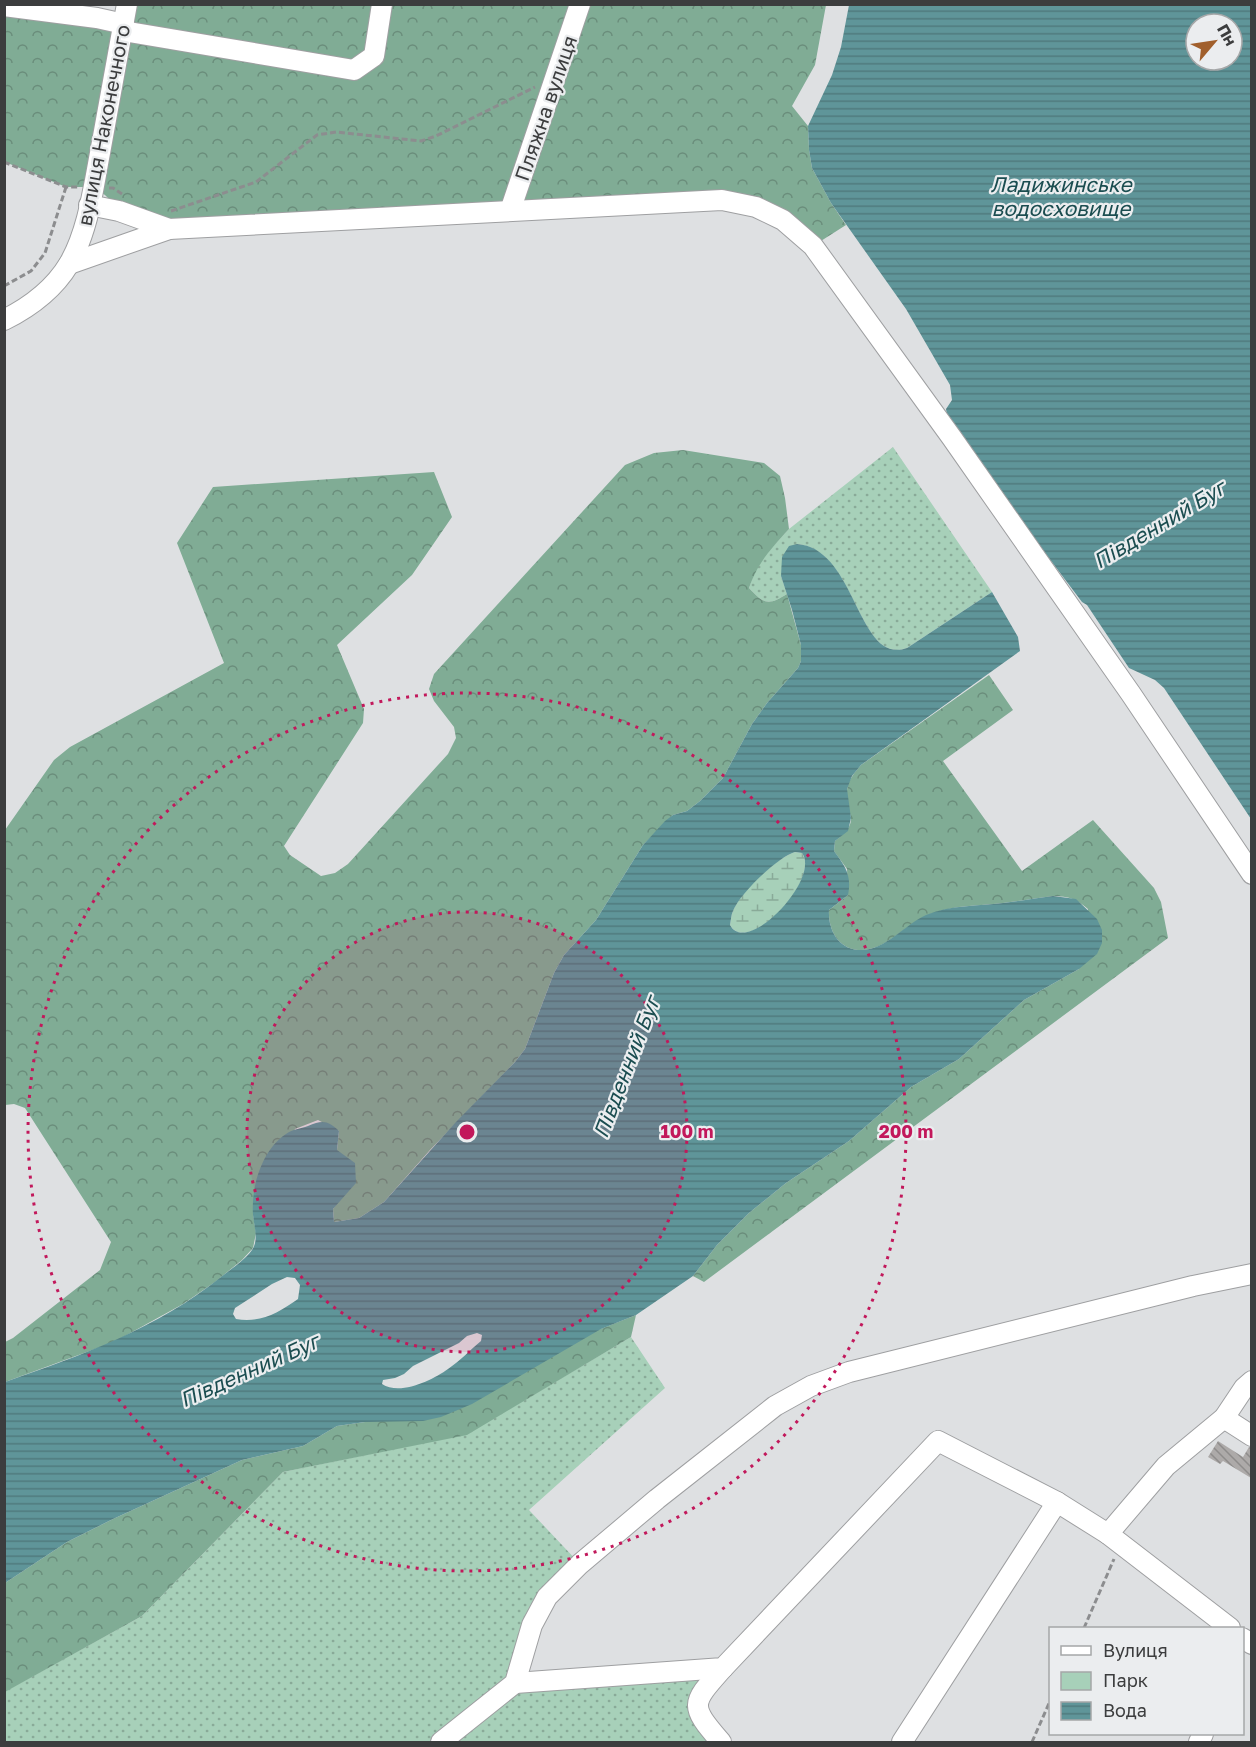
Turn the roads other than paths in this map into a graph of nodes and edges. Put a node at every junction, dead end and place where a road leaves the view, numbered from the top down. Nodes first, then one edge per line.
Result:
1 (128, 4) edge
2 (382, 4) edge
3 (580, 4) edge
4 (4, 6) edge
5 (123, 28) junction
6 (91, 196) junction
7 (119, 211) junction
8 (510, 211) junction
9 (169, 229) junction
10 (121, 246) junction
11 (69, 264) junction
12 (4, 320) edge
13 (1251, 874) edge
14 (1251, 1274) edge
15 (1251, 1381) edge
16 (1224, 1418) junction
17 (1251, 1436) edge
18 (1057, 1502) junction
19 (1108, 1534) junction
20 (1227, 1627) edge
21 (723, 1668) junction
22 (514, 1683) junction
23 (441, 1743) edge
24 (721, 1743) edge
25 (902, 1743) edge

1 - 5 street, вулиця Наконечного
2 - 5 street
3 - 8 street, Пляжна вулиця
4 - 5 street
5 - 6 street, вулиця Наконечного
6 - 7 street
6 - 11 street, вулиця Наконечного
7 - 9 street
7 - 10 street
8 - 9 street
8 - 13 street
9 - 10 street
10 - 11 street
11 - 12 street, вулиця Наконечного
14 - 22 street
15 - 16 street
16 - 17 street
16 - 19 street
18 - 19 street
18 - 21 street
18 - 25 street
19 - 20 street
21 - 22 street
21 - 24 street
22 - 23 street

